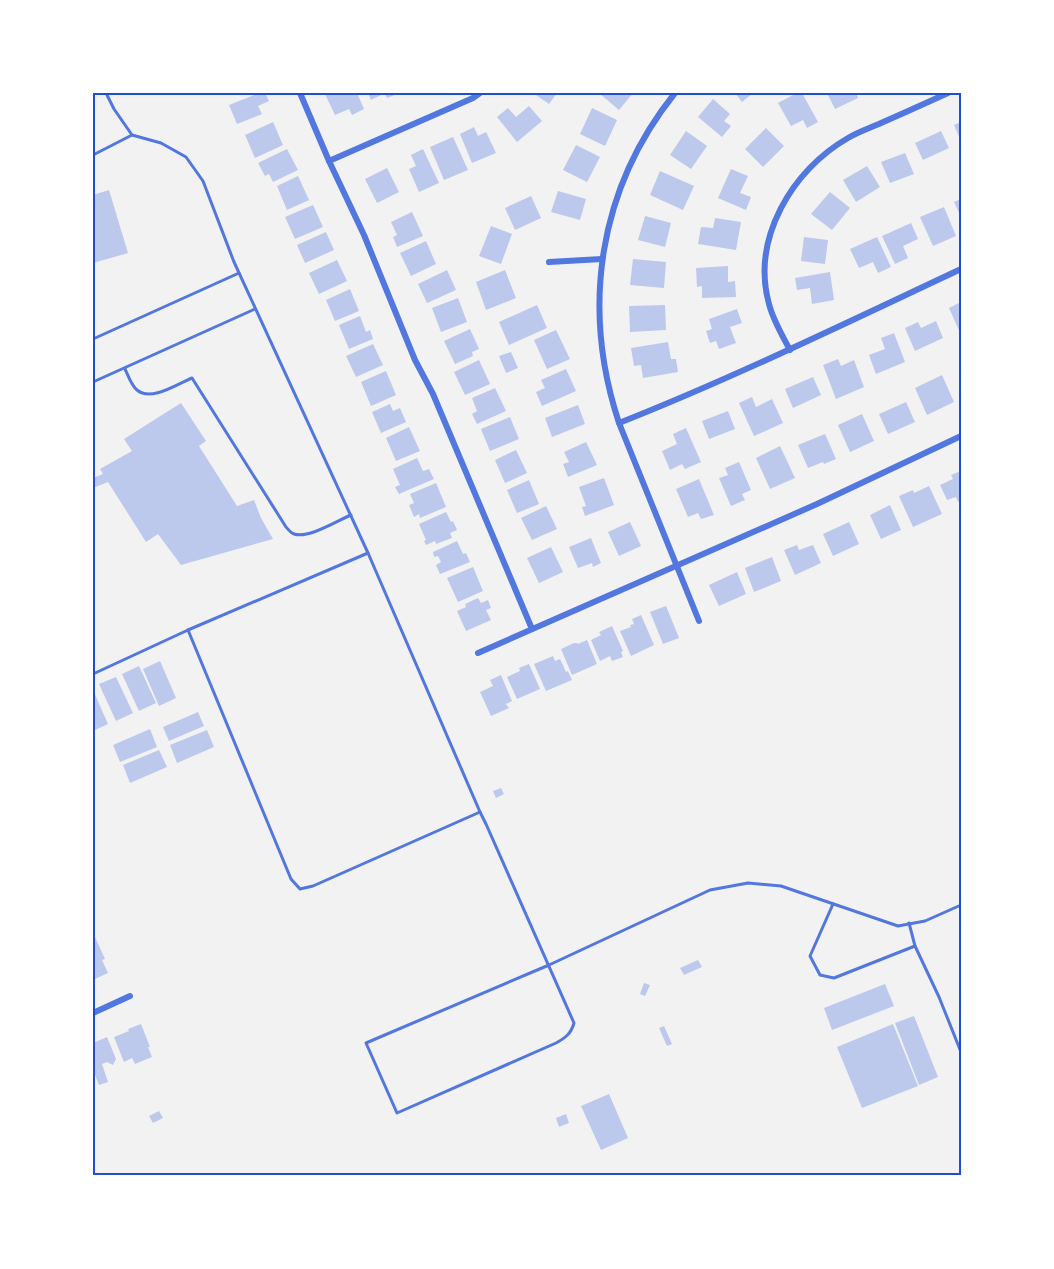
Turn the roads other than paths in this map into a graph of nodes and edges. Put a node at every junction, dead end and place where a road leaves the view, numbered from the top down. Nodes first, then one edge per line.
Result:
1 (106, 93) edge
2 (300, 93) edge
3 (480, 93) edge
4 (675, 93) edge
5 (948, 93) edge
6 (132, 135) junction
7 (93, 155) edge
8 (329, 161) junction
9 (602, 259) junction
10 (549, 262) dead end
11 (961, 269) edge
12 (239, 273) junction
13 (255, 309) junction
14 (93, 339) edge
15 (790, 350) junction
16 (124, 369) junction
17 (93, 382) edge
18 (619, 423) junction
19 (961, 436) edge
20 (351, 515) junction
21 (368, 553) junction
22 (677, 567) junction
23 (699, 621) dead end
24 (532, 628) junction
25 (188, 630) junction
26 (478, 653) dead end
27 (93, 674) edge
28 (480, 812) junction
29 (833, 903) junction
30 (961, 905) edge
31 (909, 923) junction
32 (915, 946) junction
33 (549, 965) junction
34 (130, 996) dead end
35 (93, 1012) edge
36 (961, 1052) edge

1 - 6 lane
2 - 8 street
3 - 8 street
4 - 9 street
5 - 15 street
6 - 7 lane
6 - 12 lane
8 - 24 street
9 - 10 street
9 - 18 street
11 - 15 street
12 - 13 lane
12 - 14 lane
13 - 16 lane
13 - 20 lane
15 - 18 street
16 - 17 lane
16 - 20 lane
18 - 22 street
19 - 22 street
20 - 21 lane
21 - 25 lane
21 - 28 lane
22 - 23 street
22 - 24 street
24 - 26 street
25 - 27 lane
25 - 28 lane
28 - 33 lane
29 - 31 lane
29 - 32 lane
29 - 33 lane
30 - 31 lane
31 - 32 lane
32 - 36 lane
33 - 33 lane
34 - 35 street

